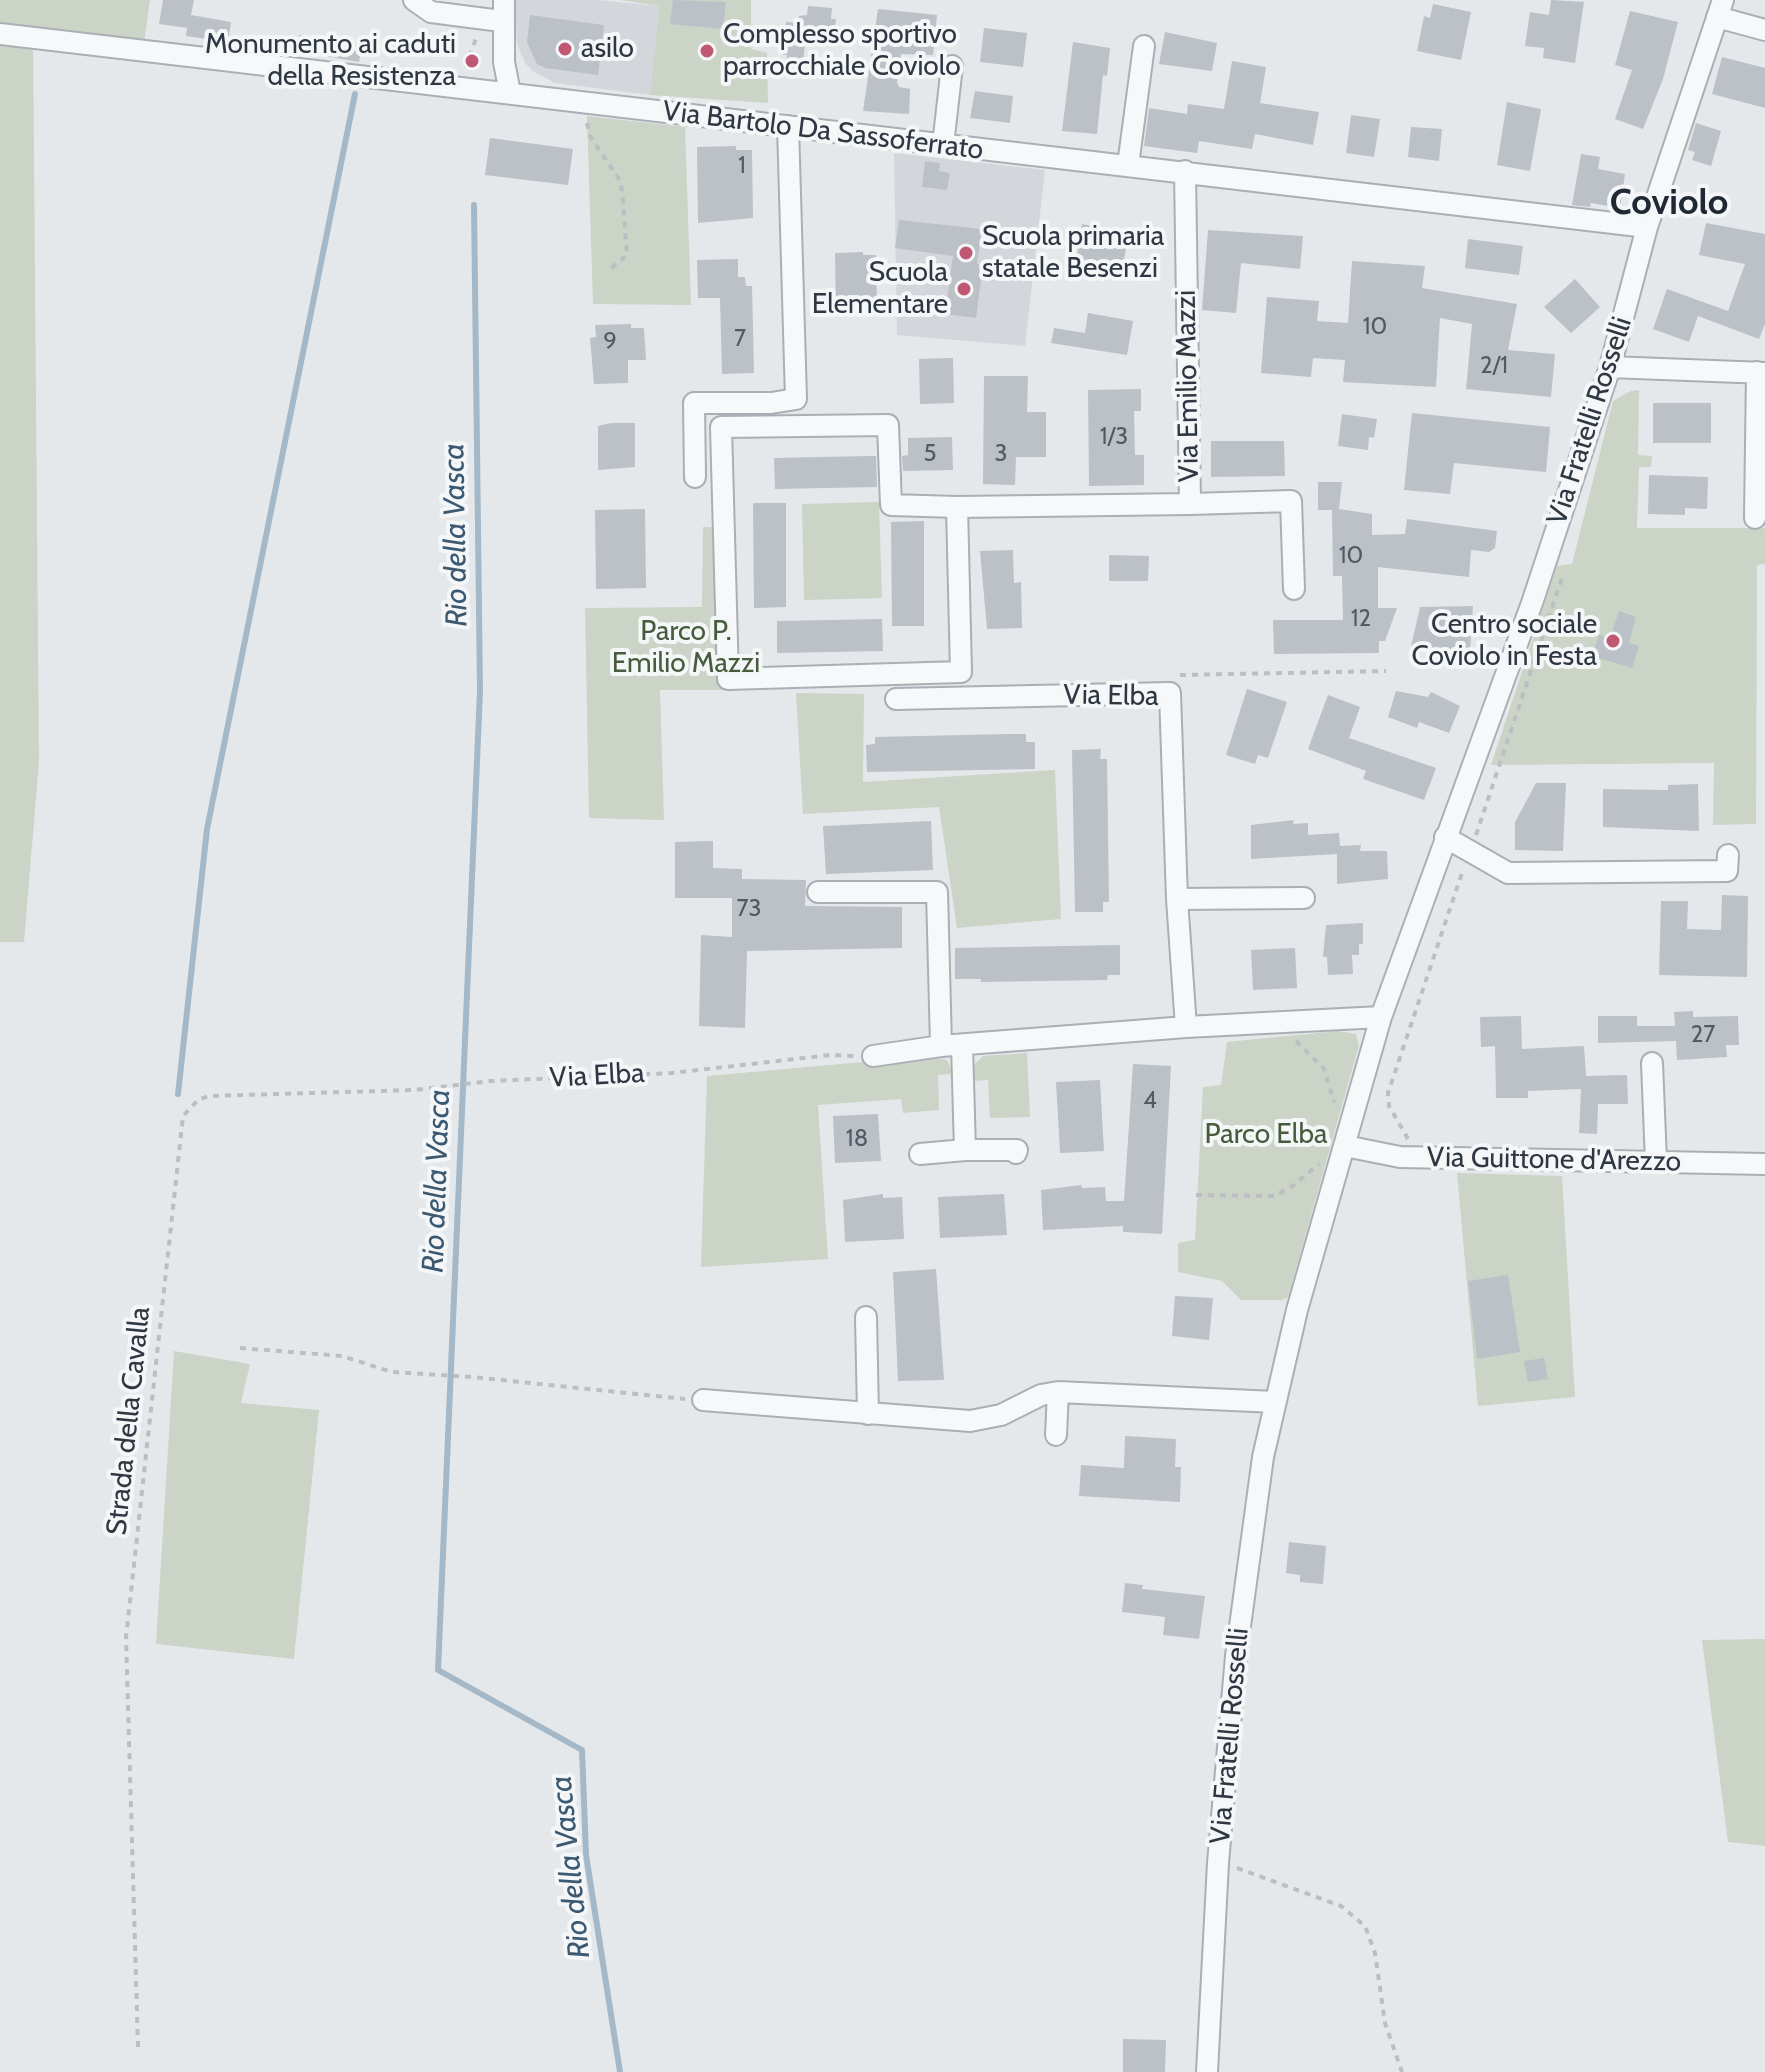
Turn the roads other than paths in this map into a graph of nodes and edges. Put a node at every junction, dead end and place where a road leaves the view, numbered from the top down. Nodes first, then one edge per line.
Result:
1 (414, 0) edge
2 (504, 0) edge
3 (1720, 8) edge
4 (501, 21) junction
5 (1765, 30) edge
6 (0, 34) edge
7 (1144, 46) dead end
8 (952, 66) dead end
9 (510, 93) junction
10 (788, 126) junction
11 (943, 145) junction
12 (1128, 165) junction
13 (1185, 171) junction
14 (1647, 227) junction
15 (1610, 367) junction
16 (1761, 372) edge
17 (695, 477) dead end
18 (1190, 504) junction
19 (957, 507) junction
20 (1755, 518) dead end
21 (1294, 589) dead end
22 (896, 699) dead end
23 (1445, 837) junction
24 (1728, 855) dead end
25 (818, 892) dead end
26 (1304, 898) dead end
27 (1177, 899) junction
28 (1381, 1017) junction
29 (1186, 1027) junction
30 (951, 1046) junction
31 (873, 1056) road end
32 (1652, 1063) dead end
33 (1345, 1146) junction
34 (965, 1150) junction
35 (1016, 1153) dead end
36 (920, 1154) dead end
37 (1656, 1162) junction
38 (1765, 1164) edge
39 (866, 1317) dead end
40 (1058, 1392) junction
41 (703, 1400) road end
42 (1275, 1402) junction
43 (868, 1414) junction
44 (1056, 1435) dead end
45 (1207, 2072) edge

1 - 4 street
2 - 4 street
3 - 5 street
3 - 14 street, Via Fratelli Rosselli
4 - 9 street
6 - 9 street, Via Bartolo Da Sassoferrato
7 - 12 street
8 - 11 street
9 - 10 street, Via Bartolo Da Sassoferrato
10 - 11 street, Via Bartolo Da Sassoferrato
10 - 17 street
11 - 12 street, Via Bartolo Da Sassoferrato
12 - 13 street, Via Bartolo Da Sassoferrato
13 - 14 street, Via Bartolo Da Sassoferrato
13 - 18 street, Via Emilio Mazzi
14 - 15 street, Via Fratelli Rosselli
15 - 16 street
15 - 23 street, Via Fratelli Rosselli
16 - 20 street
18 - 19 street, Via Emilio Mazzi
18 - 21 street, Via Emilio Mazzi
19 - 19 street, Via Emilio Mazzi
22 - 27 street, Via Elba
23 - 24 street
23 - 28 street, Via Fratelli Rosselli
25 - 30 street
26 - 27 street
27 - 29 street, Via Elba
28 - 29 street
28 - 33 street, Via Fratelli Rosselli
29 - 30 street
30 - 31 street
30 - 34 street
32 - 37 street
33 - 37 street, Via Guittone d'Arezzo
33 - 42 street, Via Fratelli Rosselli
34 - 35 street
34 - 36 street
37 - 38 street, Via Guittone d'Arezzo
39 - 43 street
40 - 42 street
40 - 43 street
40 - 44 street
41 - 43 street
42 - 45 street, Via Fratelli Rosselli

